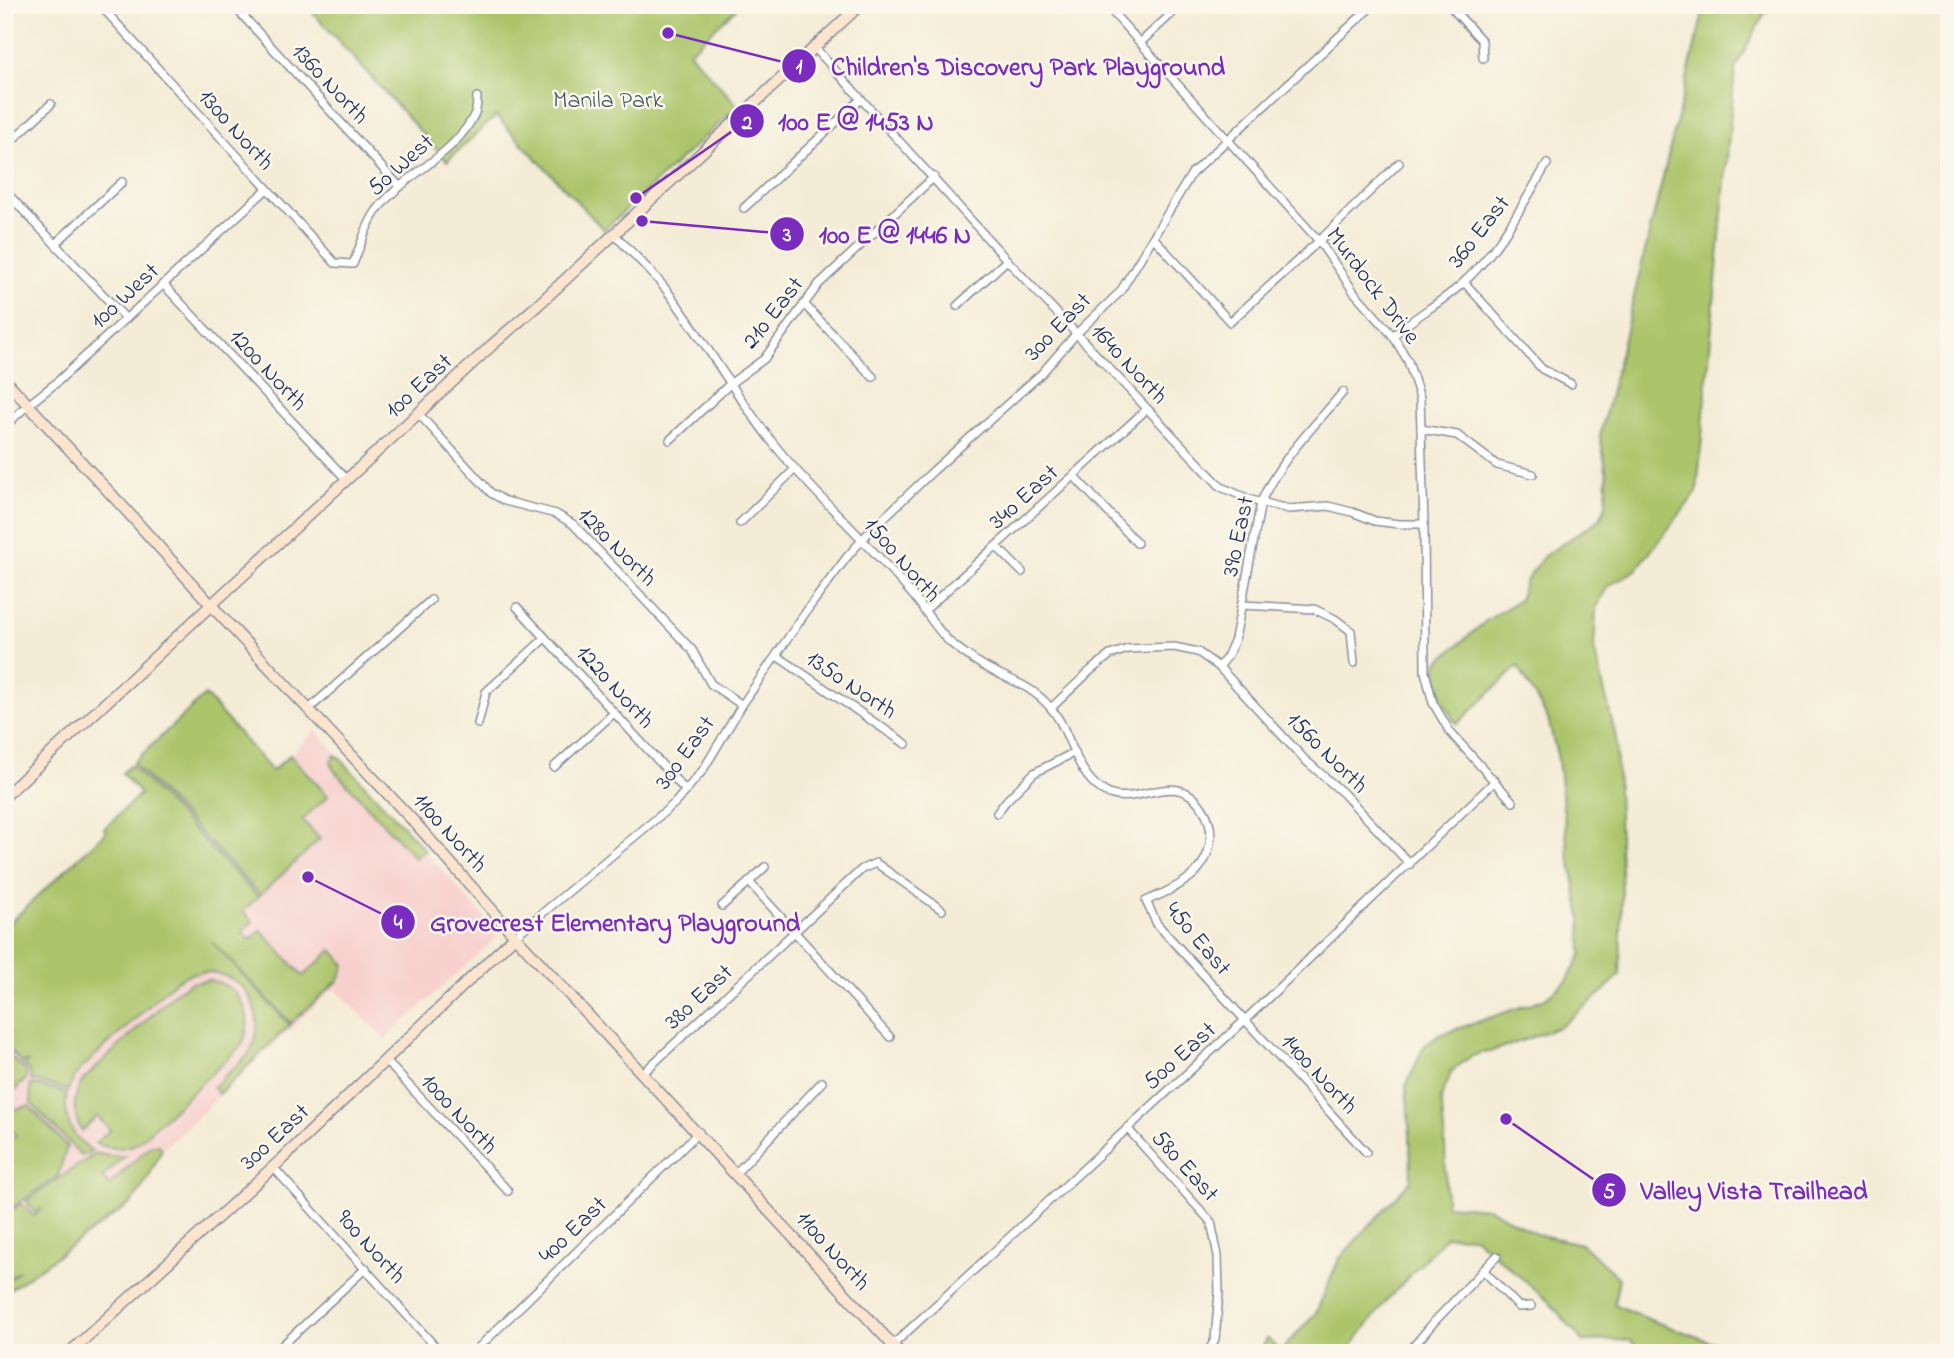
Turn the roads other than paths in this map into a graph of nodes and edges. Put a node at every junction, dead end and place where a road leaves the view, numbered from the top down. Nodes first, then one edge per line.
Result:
1 (100, 5) edge
2 (233, 5) edge
3 (860, 5) edge
4 (1106, 5) edge
5 (1181, 5) edge
6 (1449, 5) edge
7 (1368, 7) edge
8 (1141, 43) junction
9 (815, 48) junction
10 (1483, 58) dead end
11 (477, 97) dead end
12 (860, 100) junction
13 (51, 104) dead end
14 (1228, 140) junction
15 (5, 147) edge
16 (1399, 163) dead end
17 (1547, 164) dead end
18 (934, 177) junction
19 (122, 182) dead end
20 (400, 187) junction
21 (267, 190) junction
22 (5, 191) edge
23 (744, 208) dead end
24 (614, 234) junction
25 (1153, 237) junction
26 (1319, 241) junction
27 (55, 244) junction
28 (1007, 260) junction
29 (353, 264) joint
30 (1464, 282) junction
31 (163, 284) junction
32 (804, 304) junction
33 (957, 306) dead end
34 (126, 319) junction
35 (1076, 334) junction
36 (1393, 336) junction
37 (873, 377) dead end
38 (5, 380) edge
39 (731, 383) junction
40 (1571, 384) dead end
41 (1343, 393) dead end
42 (28, 405) junction
43 (1147, 409) junction
44 (418, 413) junction
45 (5, 426) edge
46 (1421, 429) junction
47 (670, 440) dead end
48 (795, 469) junction
49 (1533, 474) dead end
50 (1074, 476) junction
51 (347, 480) junction
52 (1261, 502) junction
53 (740, 523) dead end
54 (1424, 524) junction
55 (862, 539) junction
56 (1137, 543) dead end
57 (996, 546) junction
58 (1022, 572) dead end
59 (432, 600) dead end
60 (210, 604) junction
61 (1242, 605) junction
62 (517, 607) dead end
63 (924, 611) junction
64 (545, 638) junction
65 (777, 656) junction
66 (1354, 663) dead end
67 (1219, 667) junction
68 (742, 705) junction
69 (1051, 708) junction
70 (309, 709) junction
71 (614, 713) junction
72 (478, 724) dead end
73 (906, 744) dead end
74 (1075, 752) junction
75 (554, 767) dead end
76 (1495, 781) junction
77 (686, 791) junction
78 (5, 796) edge
79 (1513, 802) dead end
80 (997, 813) dead end
81 (1209, 820) joint
82 (1410, 864) junction
83 (765, 867) dead end
84 (749, 883) junction
85 (722, 906) dead end
86 (942, 911) dead end
87 (794, 932) junction
88 (515, 936) junction
89 (1245, 1020) junction
90 (890, 1037) dead end
91 (384, 1060) junction
92 (642, 1073) junction
93 (822, 1082) dead end
94 (1127, 1128) junction
95 (699, 1132) junction
96 (1366, 1152) dead end
97 (273, 1167) junction
98 (736, 1173) junction
99 (508, 1191) dead end
100 (1497, 1256) dead end
101 (366, 1268) junction
102 (1483, 1270) junction
103 (1531, 1306) dead end
104 (892, 1344) junction
105 (69, 1353) edge
106 (274, 1353) edge
107 (441, 1353) edge
108 (473, 1353) edge
109 (884, 1353) edge
110 (900, 1353) edge
111 (1208, 1353) edge
112 (1408, 1353) edge

1 - 21 street, 1300 North
2 - 20 street, 1360 North
3 - 9 street, 100 East
4 - 8 street, Murdock Drive
5 - 8 street
6 - 10 street
7 - 14 street, 300 East
8 - 14 street, Murdock Drive
9 - 12 street, 1640 North
9 - 24 street, 100 East
11 - 20 street, 50 West
12 - 18 street, 1640 North
12 - 23 street
13 - 15 street
14 - 25 street, 300 East
14 - 26 street, Murdock Drive
16 - 26 street
17 - 30 street, 360 East
18 - 28 street, 1640 North
18 - 32 street, 210 East
19 - 27 street
20 - 29 street, 50 West
21 - 29 street, 1300 North
21 - 31 street, 100 West
22 - 27 street
24 - 39 street, 1500 North
24 - 44 street, 100 East
25 - 26 street
25 - 35 street, 300 East
26 - 36 street, Murdock Drive
27 - 34 street
28 - 33 street
28 - 35 street, 1640 North
30 - 36 street, 360 East
30 - 40 street
31 - 34 street, 100 West
31 - 51 street, 1200 North
32 - 37 street
32 - 39 street, 210 East
34 - 42 street, 100 West
35 - 43 street, 1640 North
35 - 55 street, 300 East
36 - 46 street, Murdock Drive
38 - 42 street, 1100 North
39 - 47 street, 210 East
39 - 48 street, 1500 North
41 - 52 street, 390 East
42 - 45 street, 100 West
42 - 60 street, 1100 North
43 - 50 street, 340 East
43 - 52 street, 1640 North
44 - 51 street, 100 East
44 - 68 street, 1280 North
46 - 49 street
46 - 54 street, Murdock Drive
48 - 53 street
48 - 55 street, 1500 North
50 - 56 street
50 - 57 street, 340 East
51 - 60 street, 100 East
52 - 54 street, 1640 North
52 - 61 street, 390 East
54 - 76 street, Murdock Drive
55 - 63 street, 1500 North
55 - 65 street, 300 East
57 - 58 street
57 - 63 street, 340 East
59 - 70 street
60 - 70 street, 1100 North
60 - 78 street, 100 East
61 - 66 street
61 - 67 street, 390 East
62 - 64 street, 1220 North
63 - 69 street, 1500 North
64 - 71 street, 1220 North
64 - 72 street
65 - 68 street, 300 East
65 - 73 street, 1350 North
67 - 69 street, 1560 North
67 - 82 street, 1560 North
68 - 77 street, 300 East
69 - 74 street, 1500 North
70 - 88 street, 1100 North
71 - 75 street
71 - 77 street, 1220 North
74 - 80 street
74 - 81 street, 1500 North
76 - 79 street, Murdock Drive
76 - 82 street, 500 East
77 - 88 street, 300 East
81 - 89 street, 450 East
82 - 89 street, 500 East
83 - 84 street
84 - 85 street
84 - 87 street
86 - 87 street, 380 East
87 - 90 street
87 - 92 street, 380 East
88 - 91 street, 300 East
88 - 92 street, 1100 North
89 - 94 street, 500 East
89 - 96 street, 1400 North
91 - 97 street, 300 East
91 - 99 street, 1000 North
92 - 95 street, 1100 North
93 - 98 street
94 - 104 street, 500 East
94 - 111 street, 580 East
95 - 98 street, 1100 North
95 - 108 street, 400 East
97 - 101 street, 900 North
97 - 105 street, 300 East
98 - 104 street, 1100 North
100 - 102 street
101 - 106 street
101 - 107 street, 900 North
102 - 103 street
102 - 112 street
104 - 109 street, 500 East
104 - 110 street, 1100 North

